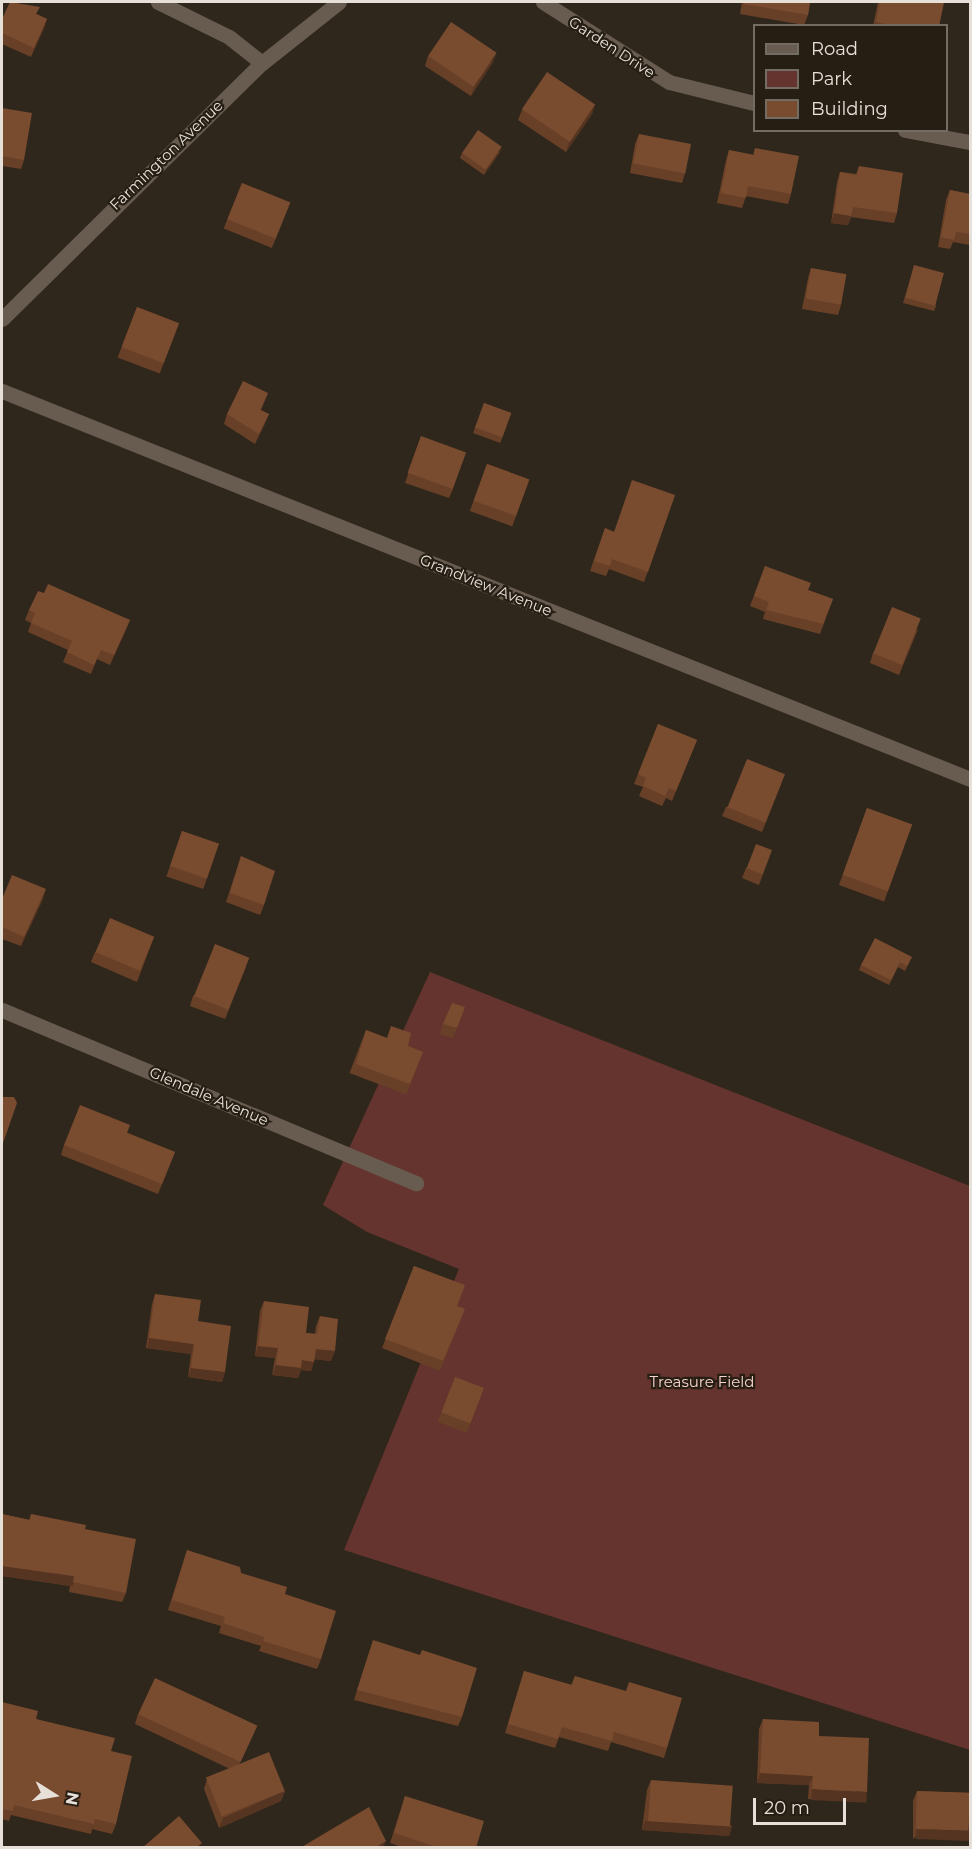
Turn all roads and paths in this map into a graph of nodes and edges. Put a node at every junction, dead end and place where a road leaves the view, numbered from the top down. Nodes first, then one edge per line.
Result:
1 (158, 2) edge
2 (339, 2) edge
3 (543, 2) edge
4 (262, 63) junction
5 (753, 103) edge
6 (916, 132) edge
7 (970, 142) edge
8 (2, 319) edge
9 (2, 391) edge
10 (970, 779) edge
11 (2, 1010) edge
12 (416, 1183) dead end

1 - 4 street
2 - 4 street, Farmington Avenue
3 - 5 street, Garden Drive
4 - 8 street, Farmington Avenue
6 - 7 street
9 - 10 street, Grandview Avenue
11 - 12 street, Glendale Avenue

